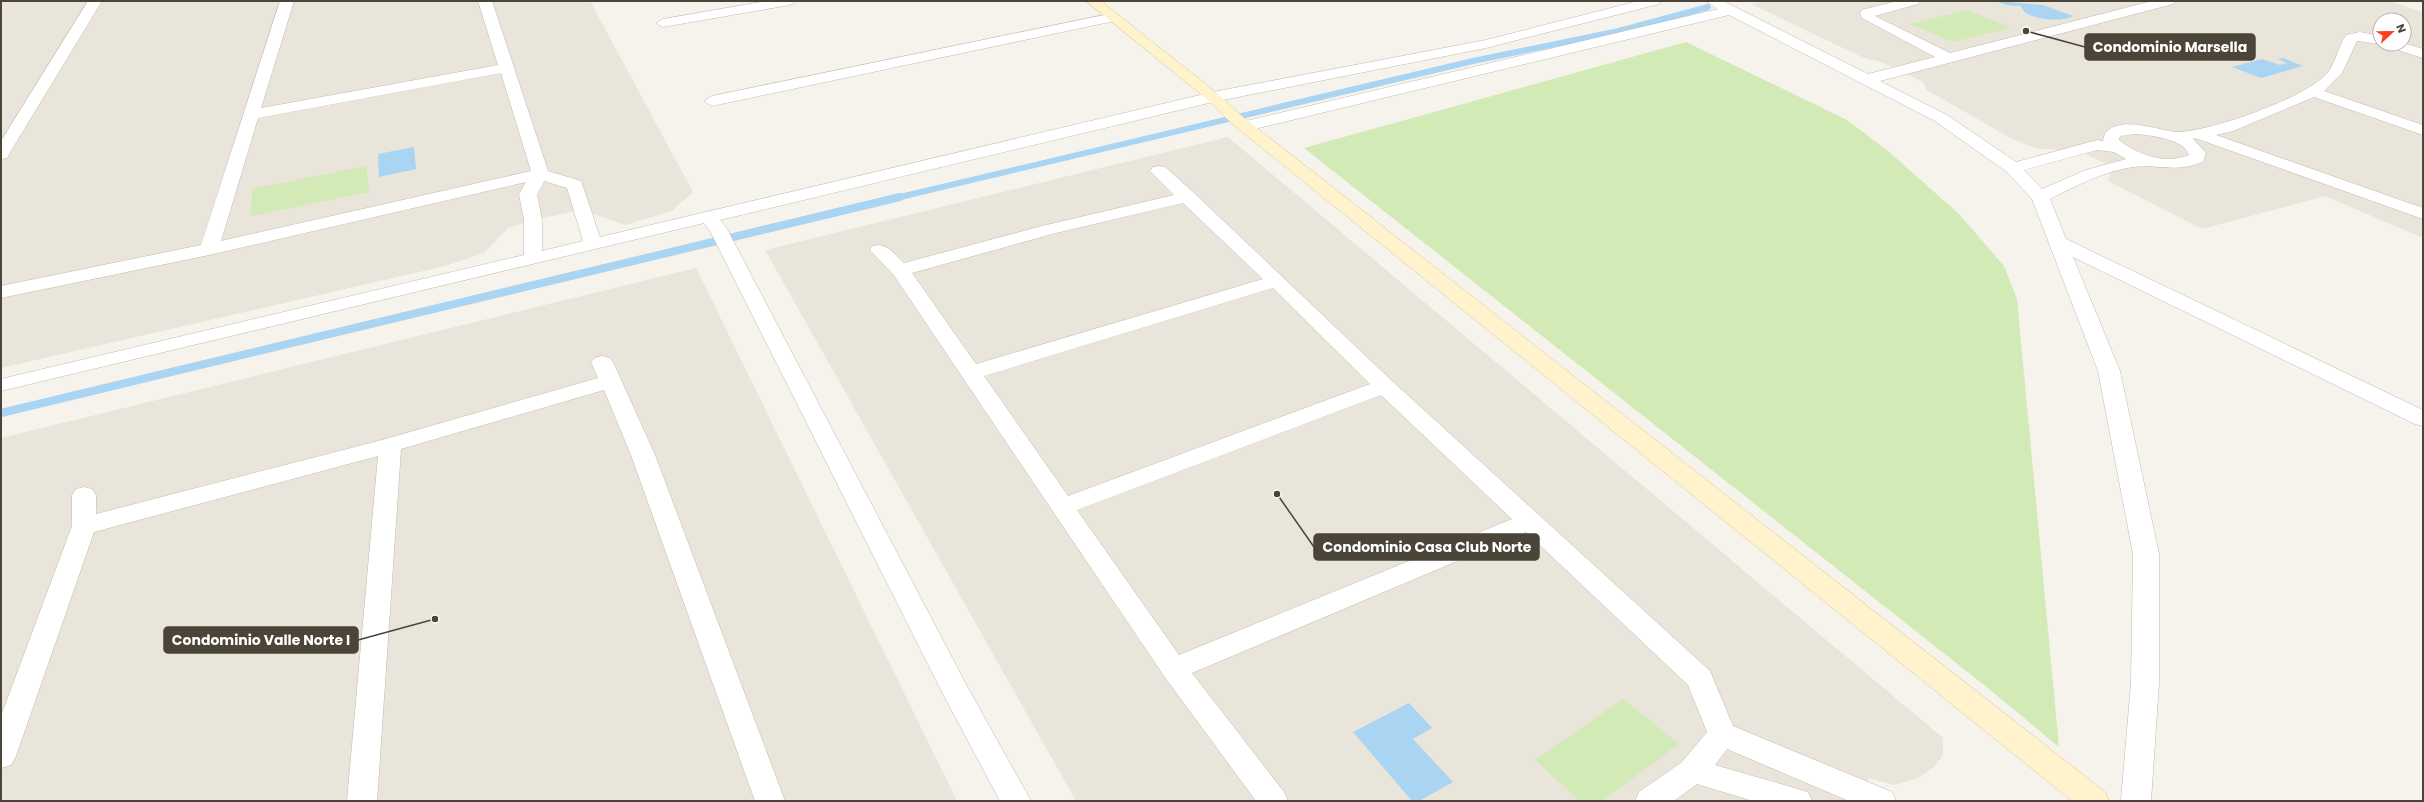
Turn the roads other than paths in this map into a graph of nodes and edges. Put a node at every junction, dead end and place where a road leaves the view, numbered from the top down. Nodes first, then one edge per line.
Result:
1 (95, 1) edge
2 (287, 1) edge
3 (485, 1) edge
4 (790, 1) edge
5 (1094, 1) edge
6 (1654, 1) edge
7 (1712, 1) edge
8 (1913, 1) edge
9 (2168, 1) edge
10 (1731, 10) junction
11 (1114, 17) junction
12 (663, 24) dead end
13 (2372, 38) edge
14 (2412, 50) edge
15 (2423, 54) edge
16 (1948, 58) junction
17 (506, 68) junction
18 (1868, 79) junction
19 (2313, 92) junction
20 (1213, 97) junction
21 (712, 101) dead end
22 (251, 115) junction
23 (1236, 118) junction
24 (2423, 130) edge
25 (2198, 134) junction
26 (2176, 137) junction
27 (2117, 147) junction
28 (1, 154) edge
29 (2061, 156) junction
30 (2155, 161) junction
31 (2013, 168) junction
32 (1158, 170) dead end
33 (2095, 172) junction
34 (540, 174) junction
35 (1188, 197) junction
36 (2040, 197) junction
37 (2423, 214) edge
38 (717, 231) junction
39 (2059, 243) junction
40 (593, 244) junction
41 (209, 249) junction
42 (879, 250) dead end
43 (533, 258) junction
44 (900, 270) junction
45 (1277, 281) junction
46 (1, 292) edge
47 (970, 373) junction
48 (1, 385) edge
49 (1384, 386) junction
50 (2423, 419) edge
51 (390, 445) junction
52 (84, 495) dead end
53 (1061, 506) junction
54 (1530, 521) junction
55 (84, 526) junction
56 (1174, 669) junction
57 (1722, 734) junction
58 (1, 756) edge
59 (1693, 772) junction
60 (362, 801) edge
61 (770, 801) edge
62 (1016, 801) edge
63 (1273, 801) edge
64 (1650, 801) edge
65 (1797, 801) edge
66 (1881, 801) edge
67 (2094, 801) edge
68 (2136, 801) edge

1 - 28 street
2 - 22 street
3 - 17 street
4 - 12 street
5 - 11 street
6 - 20 street
7 - 10 street
8 - 16 street
9 - 16 street
10 - 18 street
10 - 23 street
11 - 20 street
11 - 21 street
13 - 19 street
14 - 15 street
16 - 18 street
17 - 22 street
17 - 34 street
18 - 31 street
19 - 24 street
19 - 25 street
20 - 23 street
20 - 38 street
22 - 41 street
23 - 67 street
25 - 26 street
25 - 37 street
26 - 27 street
26 - 30 street
27 - 29 street
27 - 30 street
29 - 31 street
29 - 33 street
30 - 33 street
31 - 36 street
32 - 35 street
33 - 36 street
34 - 40 street
34 - 41 street
34 - 43 street
35 - 44 street
35 - 45 street
36 - 39 street
38 - 40 street
38 - 62 street
39 - 50 street
39 - 68 street
40 - 43 street
41 - 46 street
42 - 44 street
43 - 48 street
44 - 47 street
45 - 47 street
45 - 49 street
47 - 53 street
49 - 53 street
49 - 54 street
51 - 55 street
51 - 60 street
51 - 61 street
52 - 55 street
53 - 56 street
54 - 56 street
54 - 57 street
55 - 58 street
56 - 63 street
57 - 59 street
57 - 66 street
59 - 64 street
59 - 65 street

